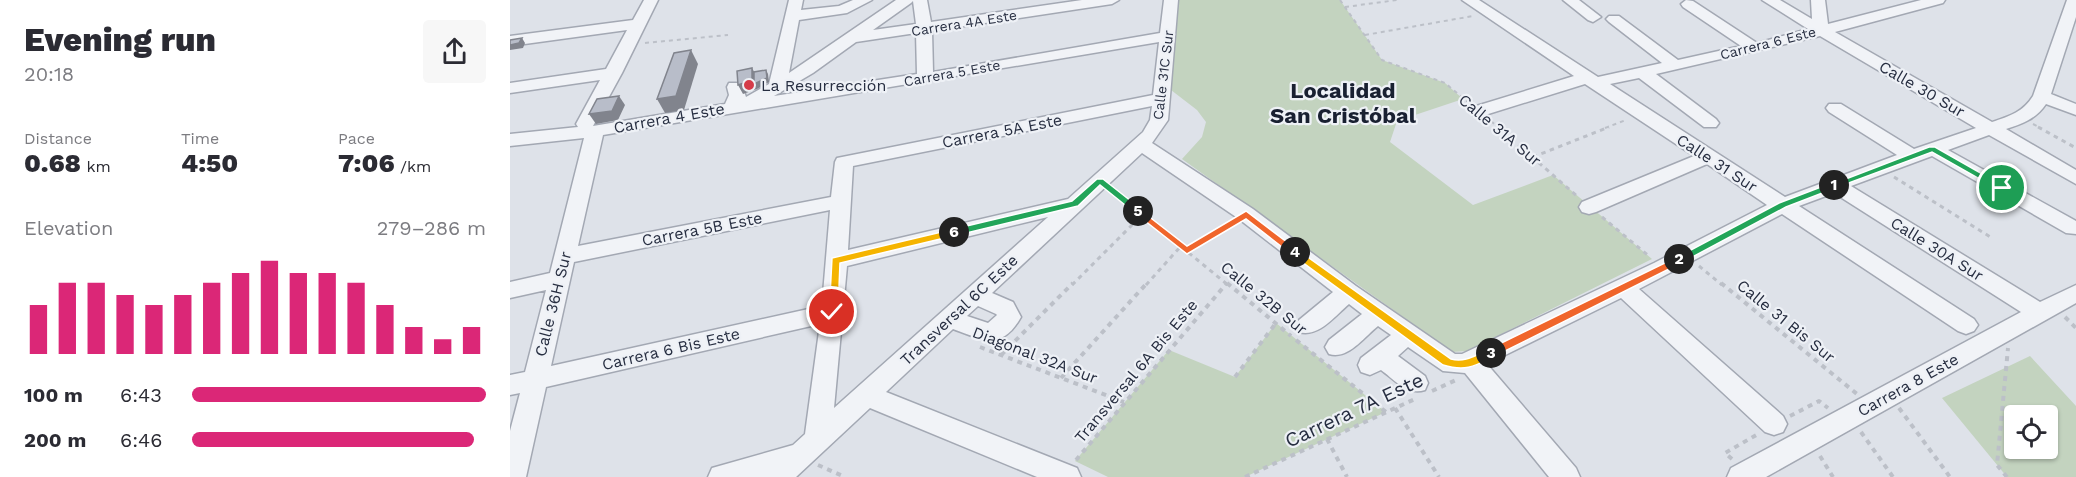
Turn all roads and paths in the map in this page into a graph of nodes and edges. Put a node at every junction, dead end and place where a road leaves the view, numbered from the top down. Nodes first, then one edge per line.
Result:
1 (651, 0) edge
2 (865, 0) edge
3 (906, 0) edge
4 (920, 0) edge
5 (1112, 0) edge
6 (1171, 0) edge
7 (1340, 0) edge
8 (1397, 0) edge
9 (1469, 0) edge
10 (1570, 0) edge
11 (1769, 0) edge
12 (1818, 0) edge
13 (1938, 0) edge
14 (1688, 4) dead end
15 (794, 8) edge
16 (1345, 8) junction
17 (1490, 14) junction
18 (2072, 14) edge
19 (1593, 17) dead end
20 (1614, 19) dead end
21 (637, 24) junction
22 (924, 29) junction
23 (1821, 31) junction
24 (728, 34) dead end
25 (1365, 35) junction
26 (1168, 36) junction
27 (851, 38) junction
28 (510, 41) edge
29 (626, 45) junction
30 (1755, 48) junction
31 (1675, 64) junction
32 (1642, 72) junction
33 (614, 73) junction
34 (925, 78) junction
35 (1593, 79) junction
36 (735, 87) edge
37 (510, 88) edge
38 (777, 88) junction
39 (2042, 96) junction
40 (1161, 99) junction
41 (733, 107) junction
42 (1835, 108) dead end
43 (2076, 110) edge
44 (1479, 111) junction
45 (1642, 113) junction
46 (2021, 118) junction
47 (1710, 123) dead end
48 (1991, 129) junction
49 (588, 131) junction
50 (510, 140) edge
51 (1141, 144) junction
52 (1932, 148) junction
53 (2076, 148) edge
54 (1912, 156) junction
55 (1533, 157) junction
56 (1708, 157) junction
57 (1879, 168) junction
58 (2076, 178) edge
59 (1100, 181) junction
60 (1835, 185) junction
61 (839, 202) junction
62 (1075, 204) junction
63 (1783, 205) junction
64 (1589, 207) junction
65 (1246, 214) junction
66 (1142, 215) junction
67 (2073, 228) dead end
68 (1992, 238) dead end
69 (1181, 246) junction
70 (1187, 251) junction
71 (565, 256) junction
72 (1686, 256) junction
73 (835, 261) junction
74 (1662, 268) junction
75 (559, 279) junction
76 (1227, 283) junction
77 (1623, 287) junction
78 (510, 290) edge
79 (1348, 292) junction
80 (2076, 293) edge
81 (974, 296) junction
82 (832, 312) junction
83 (1378, 313) junction
84 (2040, 313) junction
85 (950, 319) junction
86 (1276, 323) junction
87 (1966, 325) dead end
88 (1306, 326) dead end
89 (2010, 329) junction
90 (1408, 334) junction
91 (979, 347) dead end
92 (1337, 347) dead end
93 (1001, 355) junction
94 (1474, 367) junction
95 (1235, 377) dead end
96 (1061, 378) junction
97 (534, 380) junction
98 (1416, 383) dead end
99 (510, 385) edge
100 (866, 395) junction
101 (1124, 402) junction
102 (1871, 406) junction
103 (1395, 408) junction
104 (1386, 412) junction
105 (1774, 424) dead end
106 (1327, 439) junction
107 (1809, 440) junction
108 (809, 447) junction
109 (1065, 476) edge
110 (512, 477) edge
111 (722, 477) edge
112 (777, 477) edge
113 (845, 477) edge
114 (1245, 477) edge
115 (1347, 477) edge
116 (1439, 477) edge
117 (1566, 477) edge
118 (1741, 477) edge
119 (1833, 477) edge
120 (1893, 477) edge
121 (1950, 477) edge
122 (2007, 477) edge

1 - 21 street, Calle 36H Sur
2 - 15 street
3 - 27 street, Carrera 4 Este
4 - 22 street
5 - 22 street, Carrera 4A Este
6 - 26 street, Calle 31C Sur
7 - 16 path, Calle 31A Sur
8 - 16 path
9 - 17 street, Calle 31 Sur
10 - 19 street
11 - 23 street, Calle 30 Sur
12 - 23 street
13 - 23 street, Carrera 6 Este
14 - 30 street
15 - 38 street
16 - 25 path, Calle 31A Sur
17 - 25 path
17 - 35 street, Calle 31 Sur
18 - 39 street
20 - 31 street
21 - 28 street
21 - 29 street, Calle 36H Sur
22 - 27 street, Carrera 4A Este
22 - 34 street
23 - 30 street, Carrera 6 Este
23 - 48 street, Calle 30 Sur
24 - 29 path
25 - 44 path, Calle 31A Sur
26 - 34 street, Carrera 5 Este
26 - 40 street, Calle 31C Sur
27 - 38 street, Carrera 4 Este
29 - 33 street, Calle 36H Sur
30 - 31 street, Carrera 6 Este
31 - 32 street, Carrera 6 Este
32 - 35 street, Carrera 6 Este
32 - 47 street
33 - 37 street
33 - 49 street, Calle 36H Sur
34 - 41 street, Carrera 5 Este
35 - 44 street, Carrera 6 Este
35 - 45 street, Calle 31 Sur
36 - 41 street
38 - 41 street, Carrera 4 Este
39 - 43 street
39 - 46 street
40 - 51 street, Calle 31C Sur
40 - 61 street, Carrera 5A Este
41 - 49 street, Carrera 4 Este
42 - 54 street
44 - 55 path, Calle 31A Sur
45 - 55 path
45 - 56 street, Calle 31 Sur
46 - 48 street
46 - 53 path
48 - 52 street
48 - 58 street, Calle 30 Sur
49 - 50 street, Carrera 4 Este
49 - 71 street, Calle 36H Sur
51 - 59 street, Transversal 6C Este
51 - 65 street
52 - 54 street
52 - 67 street
54 - 57 street
55 - 64 path, Calle 31A Sur
56 - 63 street, Calle 31 Sur
56 - 64 street
57 - 60 street
57 - 68 path
59 - 62 street, Transversal 6C Este
59 - 66 path, Calle 32B Sur
60 - 63 street
60 - 84 street, Calle 30A Sur
61 - 71 street, Carrera 5B Este
61 - 73 street
62 - 73 street
62 - 81 street, Transversal 6C Este
63 - 72 street
63 - 87 street, Calle 31 Sur
64 - 74 path, Calle 31A Sur
65 - 70 path
65 - 79 street
66 - 69 path, Calle 32B Sur
66 - 93 path
69 - 70 path, Calle 32B Sur
69 - 96 path
70 - 76 path, Calle 32B Sur
71 - 75 street, Calle 36H Sur
72 - 74 street
72 - 102 path, Calle 31 Bis Sur
73 - 82 street
74 - 77 street
75 - 78 street
75 - 97 street, Calle 36H Sur
76 - 86 path, Calle 32B Sur
76 - 101 path, Transversal 6A Bis Este
77 - 94 street
77 - 105 street
79 - 83 street
79 - 88 street
80 - 84 street, Carrera 8 Este
81 - 85 street, Transversal 6C Este
81 - 85 street
82 - 97 street, Carrera 6 Bis Este
82 - 108 street
83 - 90 street
83 - 92 street
84 - 89 street, Carrera 8 Este
85 - 100 street, Transversal 6C Este
86 - 95 path
86 - 104 path, Calle 32B Sur
89 - 102 street, Carrera 8 Este
89 - 122 path
90 - 94 street
90 - 98 street
91 - 93 path, Diagonal 32A Sur
93 - 96 path, Diagonal 32A Sur
94 - 103 path, Carrera 7A Este
94 - 117 street
96 - 101 path, Diagonal 32A Sur
97 - 99 street, Carrera 6 Bis Este
97 - 110 street, Calle 36H Sur
100 - 108 street, Transversal 6C Este
100 - 109 street
101 - 109 path, Transversal 6A Bis Este
102 - 107 street, Carrera 8 Este
102 - 120 path
102 - 121 path
103 - 104 path, Carrera 7A Este
103 - 116 path
104 - 106 path, Carrera 7A Este
106 - 114 path, Carrera 7A Este
106 - 115 path
107 - 118 street, Carrera 8 Este
107 - 119 path
108 - 111 street
108 - 112 street, Transversal 6C Este
108 - 113 path

